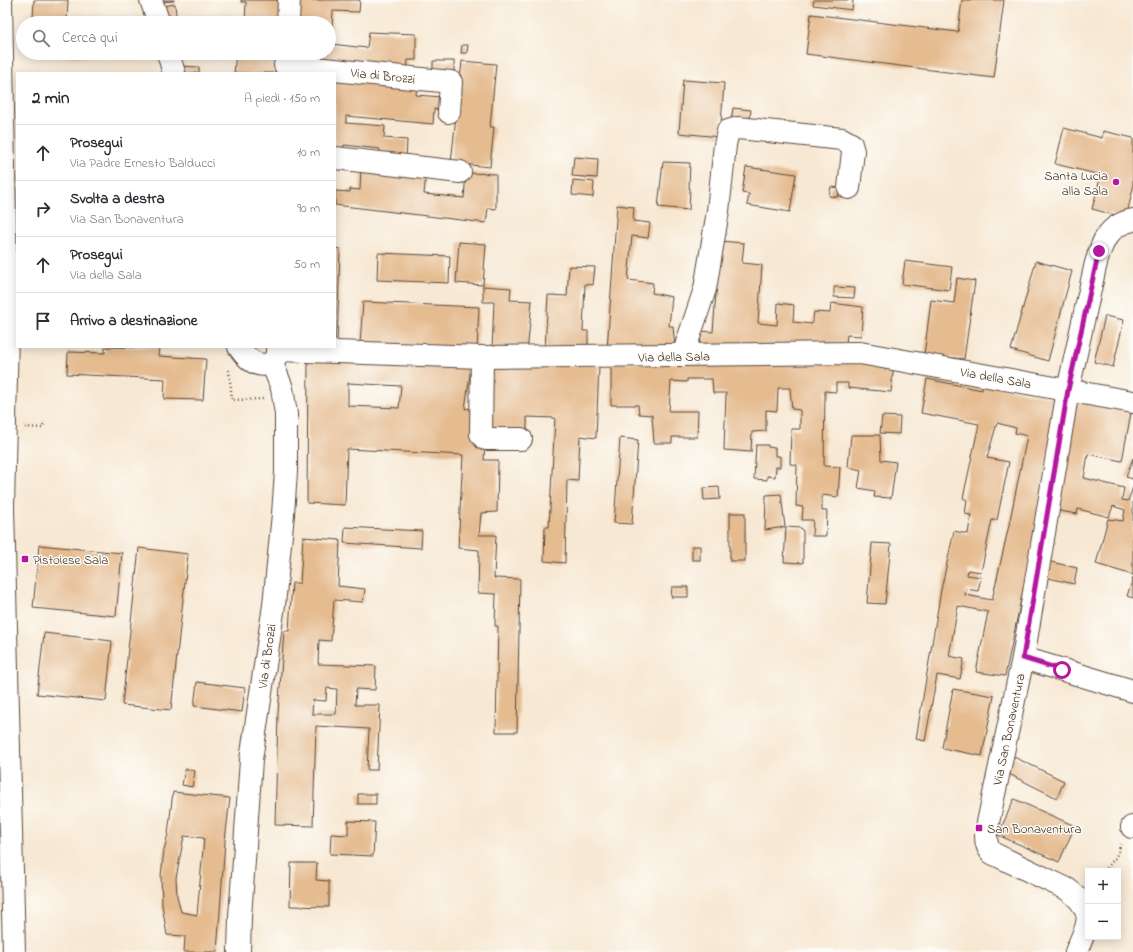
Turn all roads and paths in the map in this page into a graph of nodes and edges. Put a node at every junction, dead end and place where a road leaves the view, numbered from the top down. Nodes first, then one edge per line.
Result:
1 (1, 0) edge
2 (152, 0) edge
3 (289, 0) edge
4 (158, 16) edge
5 (288, 16) edge
6 (170, 60) edge
7 (285, 64) edge
8 (174, 72) edge
9 (448, 112) dead end
10 (336, 158) edge
11 (460, 172) dead end
12 (849, 188) dead end
13 (1133, 220) edge
14 (12, 333) edge
15 (275, 353) edge
16 (234, 355) edge
17 (683, 356) junction
18 (482, 357) junction
19 (1068, 390) junction
20 (269, 398) dead end
21 (1133, 402) edge
22 (44, 422) dead end
23 (26, 427) dead end
24 (522, 439) dead end
25 (1023, 658) junction
26 (1133, 692) edge
27 (1129, 832) edge
28 (1107, 868) edge
29 (1085, 907) edge
30 (1085, 930) edge
31 (14, 952) edge
32 (239, 952) edge
33 (1076, 952) edge

1 - 14 street
2 - 4 street
3 - 5 street
6 - 8 street
7 - 9 street, Via di Brozzi
10 - 11 street
12 - 17 street
13 - 19 street
14 - 31 street
15 - 16 street
15 - 18 street, Via della Sala
15 - 32 street, Via di Brozzi
16 - 20 path
17 - 18 street, Via della Sala
17 - 19 street, Via della Sala
18 - 24 street
19 - 21 street, Via della Sala
19 - 25 street, Via San Bonaventura
22 - 23 path
25 - 26 street
25 - 29 street, Via San Bonaventura
27 - 28 path
30 - 33 street, Via San Bonaventura

